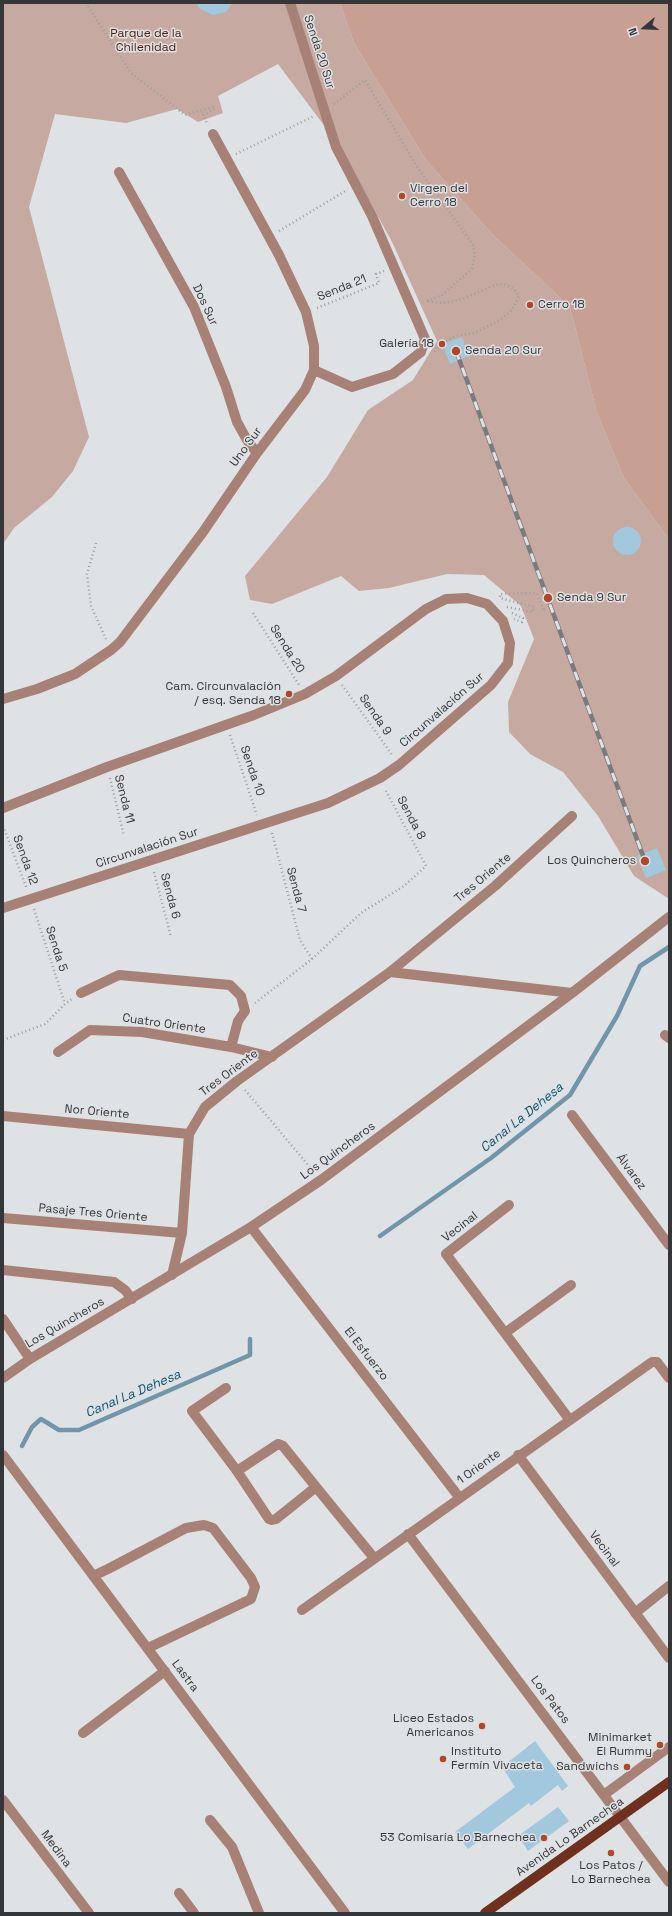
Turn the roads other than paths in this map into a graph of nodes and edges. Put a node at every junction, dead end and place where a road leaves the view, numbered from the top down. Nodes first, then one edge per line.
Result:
1 (290, 3) edge
2 (213, 134) road end
3 (119, 172) dead end
4 (314, 370) junction
5 (257, 453) junction
6 (3, 699) edge
7 (3, 808) edge
8 (572, 816) dead end
9 (3, 908) edge
10 (669, 917) edge
11 (390, 972) junction
12 (81, 993) road end
13 (572, 993) junction
14 (230, 1047) junction
15 (58, 1052) dead end
16 (272, 1057) junction
17 (572, 1115) dead end
18 (3, 1116) edge
19 (189, 1134) junction
20 (510, 1205) dead end
21 (3, 1218) edge
22 (251, 1227) junction
23 (182, 1233) junction
24 (669, 1244) edge
25 (3, 1270) edge
26 (172, 1274) junction
27 (571, 1284) dead end
28 (132, 1299) junction
29 (3, 1319) edge
30 (505, 1333) junction
31 (30, 1359) junction
32 (3, 1378) edge
33 (669, 1378) edge
34 (226, 1388) dead end
35 (569, 1419) junction
36 (3, 1455) edge
37 (518, 1455) junction
38 (237, 1471) junction
39 (316, 1487) junction
40 (459, 1497) junction
41 (408, 1534) junction
42 (374, 1558) junction
43 (93, 1576) junction
44 (669, 1586) edge
45 (302, 1610) dead end
46 (635, 1613) junction
47 (148, 1648) junction
48 (669, 1658) edge
49 (165, 1671) junction
50 (83, 1733) dead end
51 (669, 1747) edge
52 (669, 1782) edge
53 (605, 1794) junction
54 (3, 1800) edge
55 (621, 1816) junction
56 (210, 1820) dead end
57 (669, 1882) edge
58 (179, 1893) dead end
59 (489, 1912) edge
60 (89, 1913) edge
61 (194, 1913) edge
62 (259, 1913) edge
63 (345, 1913) edge

1 - 4 street, Senda 20 Sur
2 - 4 street, Uno Sur
3 - 5 street, Dos Sur
4 - 5 street, Uno Sur
5 - 6 street, Uno Sur
7 - 9 street, Circunvalación Sur
8 - 11 street, Tres Oriente
10 - 13 street, Los Quincheros
11 - 13 street
11 - 16 street, Tres Oriente
12 - 14 street
13 - 22 street, Los Quincheros
14 - 15 street, Cuatro Oriente
14 - 16 street, Cuatro Oriente
16 - 19 street, Tres Oriente
17 - 24 street, Álvarez
18 - 19 street, Nor Oriente
19 - 23 street, Tres Oriente
20 - 30 street, Vecinal
21 - 23 street, Pasaje Tres Oriente
22 - 26 street, Los Quincheros
22 - 40 street, El Esfuerzo
23 - 26 street, Tres Oriente
25 - 28 street
26 - 28 street, Los Quincheros
27 - 30 street
28 - 31 street, Los Quincheros
29 - 31 street
30 - 35 street, Vecinal
31 - 32 street, Los Quincheros
33 - 35 street, 1 Oriente
34 - 38 street
35 - 37 street, 1 Oriente
36 - 43 street, Lastra
37 - 40 street, 1 Oriente
37 - 46 street, Vecinal
38 - 39 street
38 - 39 street
39 - 42 street
40 - 41 street, 1 Oriente
41 - 42 street, 1 Oriente
41 - 53 street, Los Patos
42 - 45 street, 1 Oriente
43 - 47 street, Lastra
43 - 47 street
44 - 46 street
46 - 48 street, Vecinal
47 - 49 street, Lastra
49 - 50 street
49 - 63 street, Lastra
51 - 53 street
52 - 55 main road, Avenida Lo Barnechea
53 - 55 street, Los Patos
54 - 60 street, Medina
55 - 57 street, Los Patos
55 - 59 main road, Avenida Lo Barnechea
56 - 62 street
58 - 61 street

